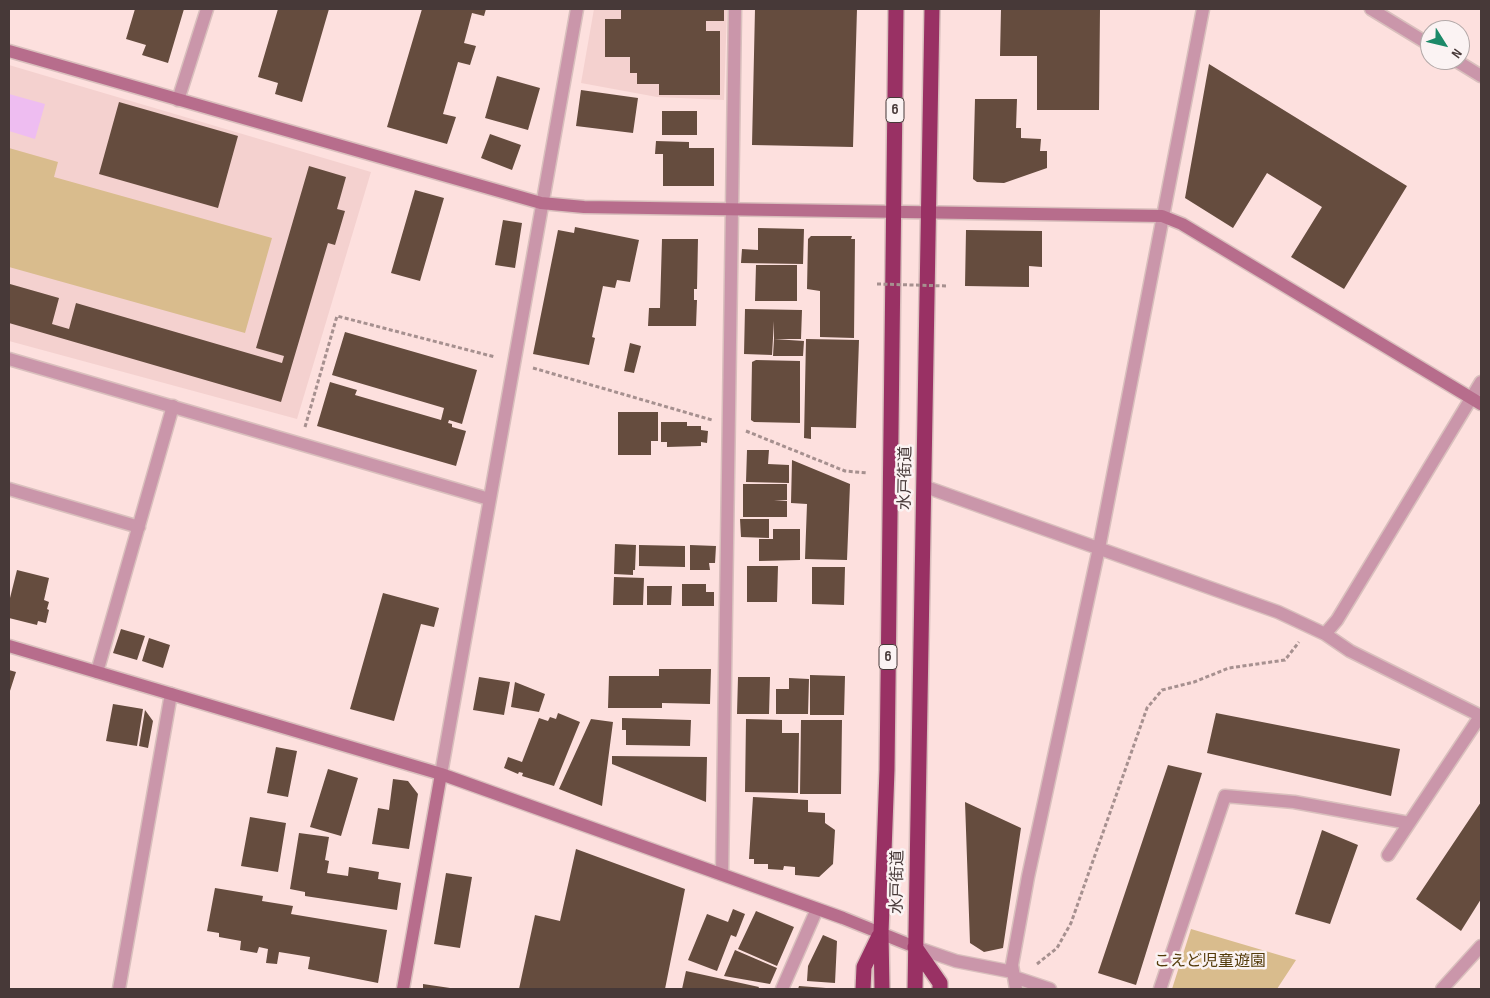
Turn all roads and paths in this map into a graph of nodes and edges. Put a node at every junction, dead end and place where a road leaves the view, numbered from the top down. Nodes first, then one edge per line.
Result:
1 (207, 9) edge
2 (577, 9) edge
3 (735, 9) edge
4 (896, 9) edge
5 (932, 9) edge
6 (1203, 9) edge
7 (1371, 9) edge
8 (1388, 13) edge
9 (1420, 37) edge
10 (9, 51) edge
11 (1470, 69) edge
12 (1481, 76) edge
13 (178, 100) junction
14 (541, 203) junction
15 (731, 209) junction
16 (893, 211) junction
17 (930, 212) junction
18 (1162, 216) junction
19 (877, 284) dead end
20 (947, 286) dead end
21 (9, 359) edge
22 (513, 362) junction
23 (1481, 382) edge
24 (1476, 401) edge
25 (173, 406) junction
26 (731, 425) junction
27 (300, 444) junction
28 (868, 472) dead end
29 (923, 486) junction
30 (9, 489) edge
31 (489, 499) junction
32 (139, 527) junction
33 (1099, 548) junction
34 (1310, 627) junction
35 (1325, 634) junction
36 (9, 646) edge
37 (97, 672) junction
38 (171, 694) junction
39 (1481, 716) edge
40 (441, 774) junction
41 (1409, 823) junction
42 (1388, 855) dead end
43 (722, 874) junction
44 (817, 909) junction
45 (881, 933) junction
46 (1481, 946) edge
47 (915, 947) junction
48 (1016, 979) edge
49 (119, 989) edge
50 (403, 989) edge
51 (782, 989) edge
52 (862, 989) edge
53 (882, 989) edge
54 (915, 989) edge
55 (940, 989) edge
56 (1050, 989) edge
57 (1160, 989) edge
58 (1442, 989) edge

1 - 13 street
2 - 14 street
3 - 15 street
4 - 16 highway, 水戸街道 / 6
5 - 17 highway, 水戸街道 / 6
6 - 18 street
7 - 8 street
8 - 9 street
10 - 13 street
11 - 12 street
13 - 14 street
14 - 15 street
14 - 22 street
15 - 16 street
15 - 26 street
16 - 17 street
16 - 45 highway, 水戸街道 / 6
17 - 18 street
17 - 29 highway, 水戸街道 / 6
18 - 24 street
18 - 33 street
19 - 20 path, bridge
21 - 25 street
22 - 26 path
22 - 27 path
22 - 31 street
23 - 24 street
24 - 35 street
25 - 27 street
25 - 32 street
26 - 28 path
26 - 43 street
27 - 31 street
29 - 33 street
29 - 47 highway, 水戸街道 / 6
30 - 32 street
31 - 40 street
32 - 37 street
33 - 34 street
33 - 48 street
34 - 35 street
34 - 48 path
35 - 39 street
36 - 37 street
37 - 38 street
38 - 40 street
38 - 49 street
39 - 41 street
40 - 43 street
40 - 50 street
41 - 42 street
41 - 57 street
43 - 44 street
44 - 45 street
44 - 51 street
45 - 47 street
45 - 52 highway, 水戸街道 / 6
45 - 53 highway, 水戸街道 / 6
46 - 58 street
47 - 48 street
47 - 54 highway, 水戸街道 / 6
47 - 55 highway
48 - 56 street

